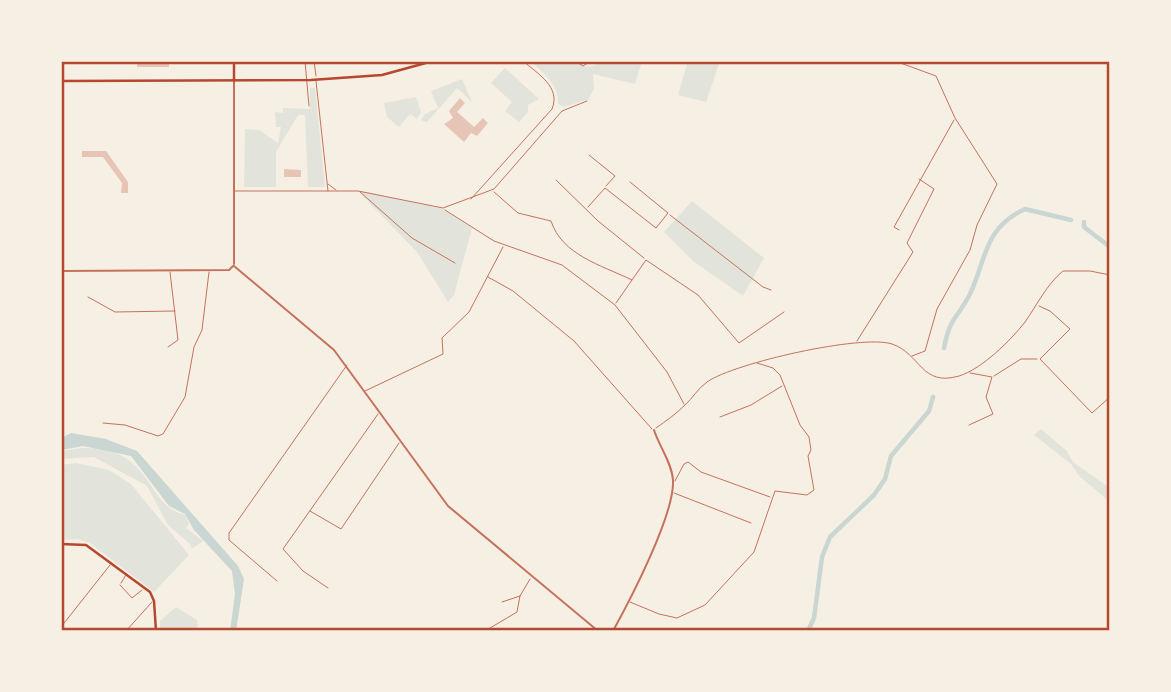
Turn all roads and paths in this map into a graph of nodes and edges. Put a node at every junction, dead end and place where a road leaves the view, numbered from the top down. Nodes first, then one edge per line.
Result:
1 (234, 61) edge
2 (305, 61) edge
3 (314, 61) edge
4 (433, 61) edge
5 (523, 61) edge
6 (575, 61) edge
7 (591, 61) edge
8 (895, 61) edge
9 (234, 72) junction
10 (316, 79) junction
11 (306, 80) junction
12 (61, 81) edge
13 (227, 81) junction
14 (234, 81) junction
15 (587, 101) dead end
16 (309, 106) dead end
17 (955, 118) junction
18 (589, 155) dead end
19 (919, 179) junction
20 (556, 180) dead end
21 (327, 183) junction
22 (630, 183) dead end
23 (604, 188) junction
24 (492, 190) junction
25 (235, 191) junction
26 (328, 191) junction
27 (336, 191) junction
28 (358, 191) junction
29 (468, 201) junction
30 (588, 207) junction
31 (443, 208) junction
32 (668, 213) junction
33 (899, 230) dead end
34 (504, 245) junction
35 (646, 260) junction
36 (455, 263) dead end
37 (234, 265) junction
38 (169, 270) junction
39 (209, 270) junction
40 (61, 271) edge
41 (1110, 275) edge
42 (488, 277) junction
43 (632, 280) junction
44 (771, 290) dead end
45 (88, 298) dead end
46 (615, 305) junction
47 (1037, 305) junction
48 (175, 311) junction
49 (784, 312) dead end
50 (855, 342) junction
51 (168, 347) dead end
52 (912, 356) junction
53 (1040, 359) junction
54 (757, 363) junction
55 (347, 365) junction
56 (968, 372) junction
57 (992, 377) junction
58 (784, 385) junction
59 (365, 391) junction
60 (1110, 397) edge
61 (684, 406) junction
62 (380, 412) junction
63 (720, 417) dead end
64 (103, 423) dead end
65 (969, 425) dead end
66 (654, 430) junction
67 (400, 441) junction
68 (673, 485) junction
69 (672, 492) junction
70 (772, 498) junction
71 (309, 511) junction
72 (751, 523) dead end
73 (61, 544) edge
74 (111, 563) junction
75 (127, 575) junction
76 (531, 577) junction
77 (276, 581) dead end
78 (120, 585) junction
79 (144, 588) junction
80 (328, 588) dead end
81 (115, 590) dead end
82 (520, 596) junction
83 (154, 601) junction
84 (502, 602) dead end
85 (630, 602) junction
86 (61, 627) edge
87 (125, 631) edge
88 (156, 631) edge
89 (485, 631) edge
90 (598, 631) edge
91 (613, 631) edge

1 - 9 main road
2 - 11 street
3 - 10 street
4 - 10 main road
5 - 29 street
6 - 7 street
8 - 17 street
9 - 13 main road
9 - 14 main road
10 - 11 main road
10 - 21 street
11 - 14 main road
11 - 16 street
12 - 13 main road
13 - 14 main road
14 - 25 street
15 - 24 street
17 - 19 street
17 - 52 street
18 - 23 street
19 - 33 street
19 - 50 street
20 - 30 street
21 - 26 street
21 - 27 street
22 - 32 street
23 - 30 street
23 - 32 street
24 - 29 street
24 - 43 street
25 - 26 street
25 - 37 street
26 - 27 street
27 - 28 street
28 - 31 street
28 - 36 street
29 - 31 street
30 - 35 street
31 - 34 street
32 - 44 street
34 - 42 street
34 - 46 street
35 - 43 street
35 - 49 street
37 - 39 street
37 - 55 street
38 - 39 street
38 - 40 street
38 - 48 street
39 - 64 street
41 - 47 street
42 - 59 street
42 - 66 street
43 - 46 street
45 - 48 street
46 - 61 street
47 - 53 street
47 - 56 street
48 - 51 street
50 - 52 street
50 - 54 street
52 - 56 street
53 - 57 street
53 - 60 street
54 - 58 street
54 - 61 street
55 - 59 street
55 - 77 street
56 - 57 street
57 - 65 street
58 - 63 street
58 - 70 street
59 - 62 street
61 - 66 street
62 - 67 street
62 - 71 street
66 - 68 street
67 - 71 street
67 - 76 street
68 - 69 street
68 - 70 street
69 - 72 street
69 - 85 street
70 - 85 street
71 - 80 street
73 - 74 main road
74 - 75 main road
74 - 86 street
75 - 78 street
75 - 79 main road
76 - 82 street
76 - 90 street
78 - 79 street
78 - 81 street
79 - 83 main road
82 - 84 street
82 - 89 street
83 - 87 street
83 - 88 main road
85 - 91 street

